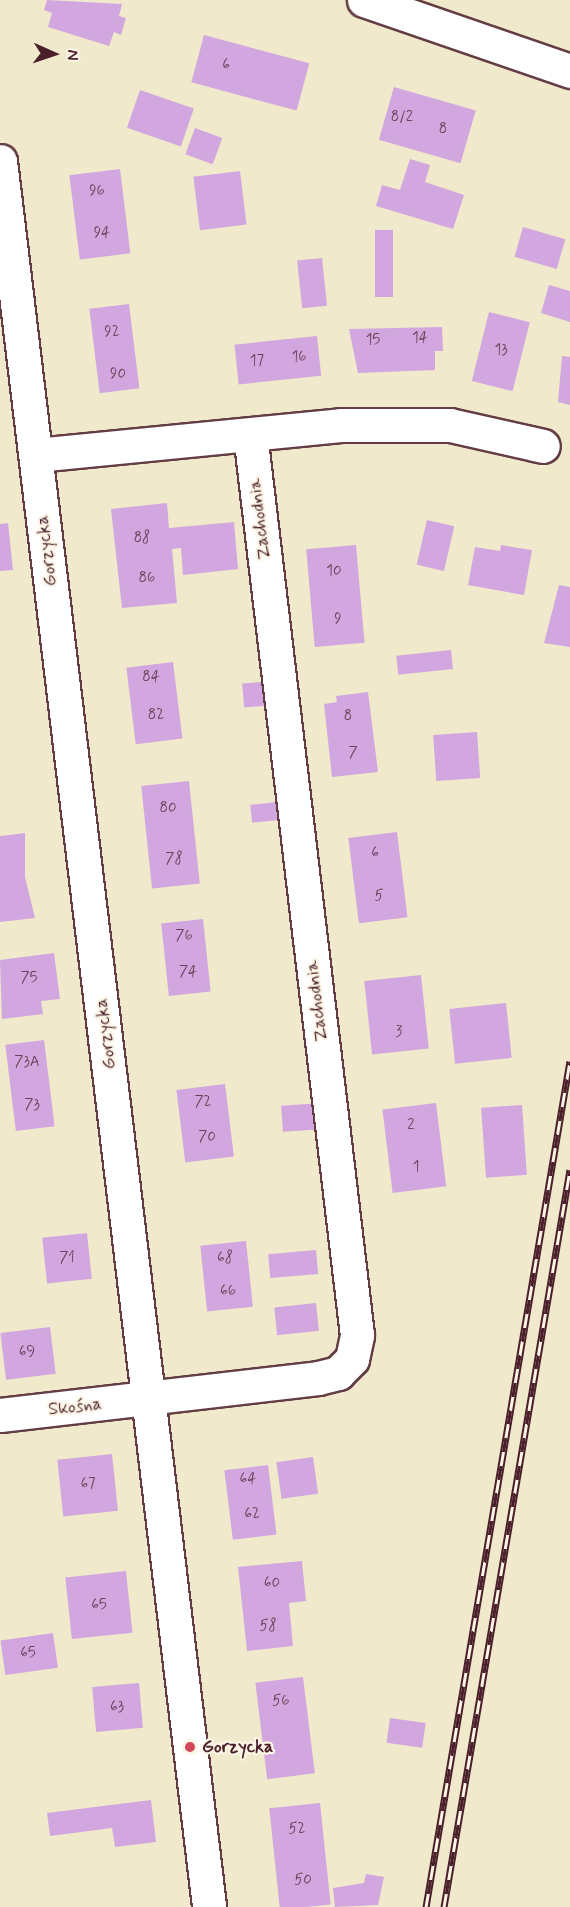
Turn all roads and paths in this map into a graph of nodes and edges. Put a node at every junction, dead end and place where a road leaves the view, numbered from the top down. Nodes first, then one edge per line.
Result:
1 (364, 0) edge
2 (570, 70) edge
3 (0, 161) edge
4 (250, 435) junction
5 (543, 446) dead end
6 (36, 455) junction
7 (150, 1400) junction
8 (0, 1415) edge
9 (209, 1907) edge

1 - 2 street
3 - 6 street, Gorzycka
4 - 5 street
4 - 6 street
4 - 7 street, Zachodnia
6 - 7 street, Gorzycka
7 - 8 street, Skośna
7 - 9 street, Gorzycka

